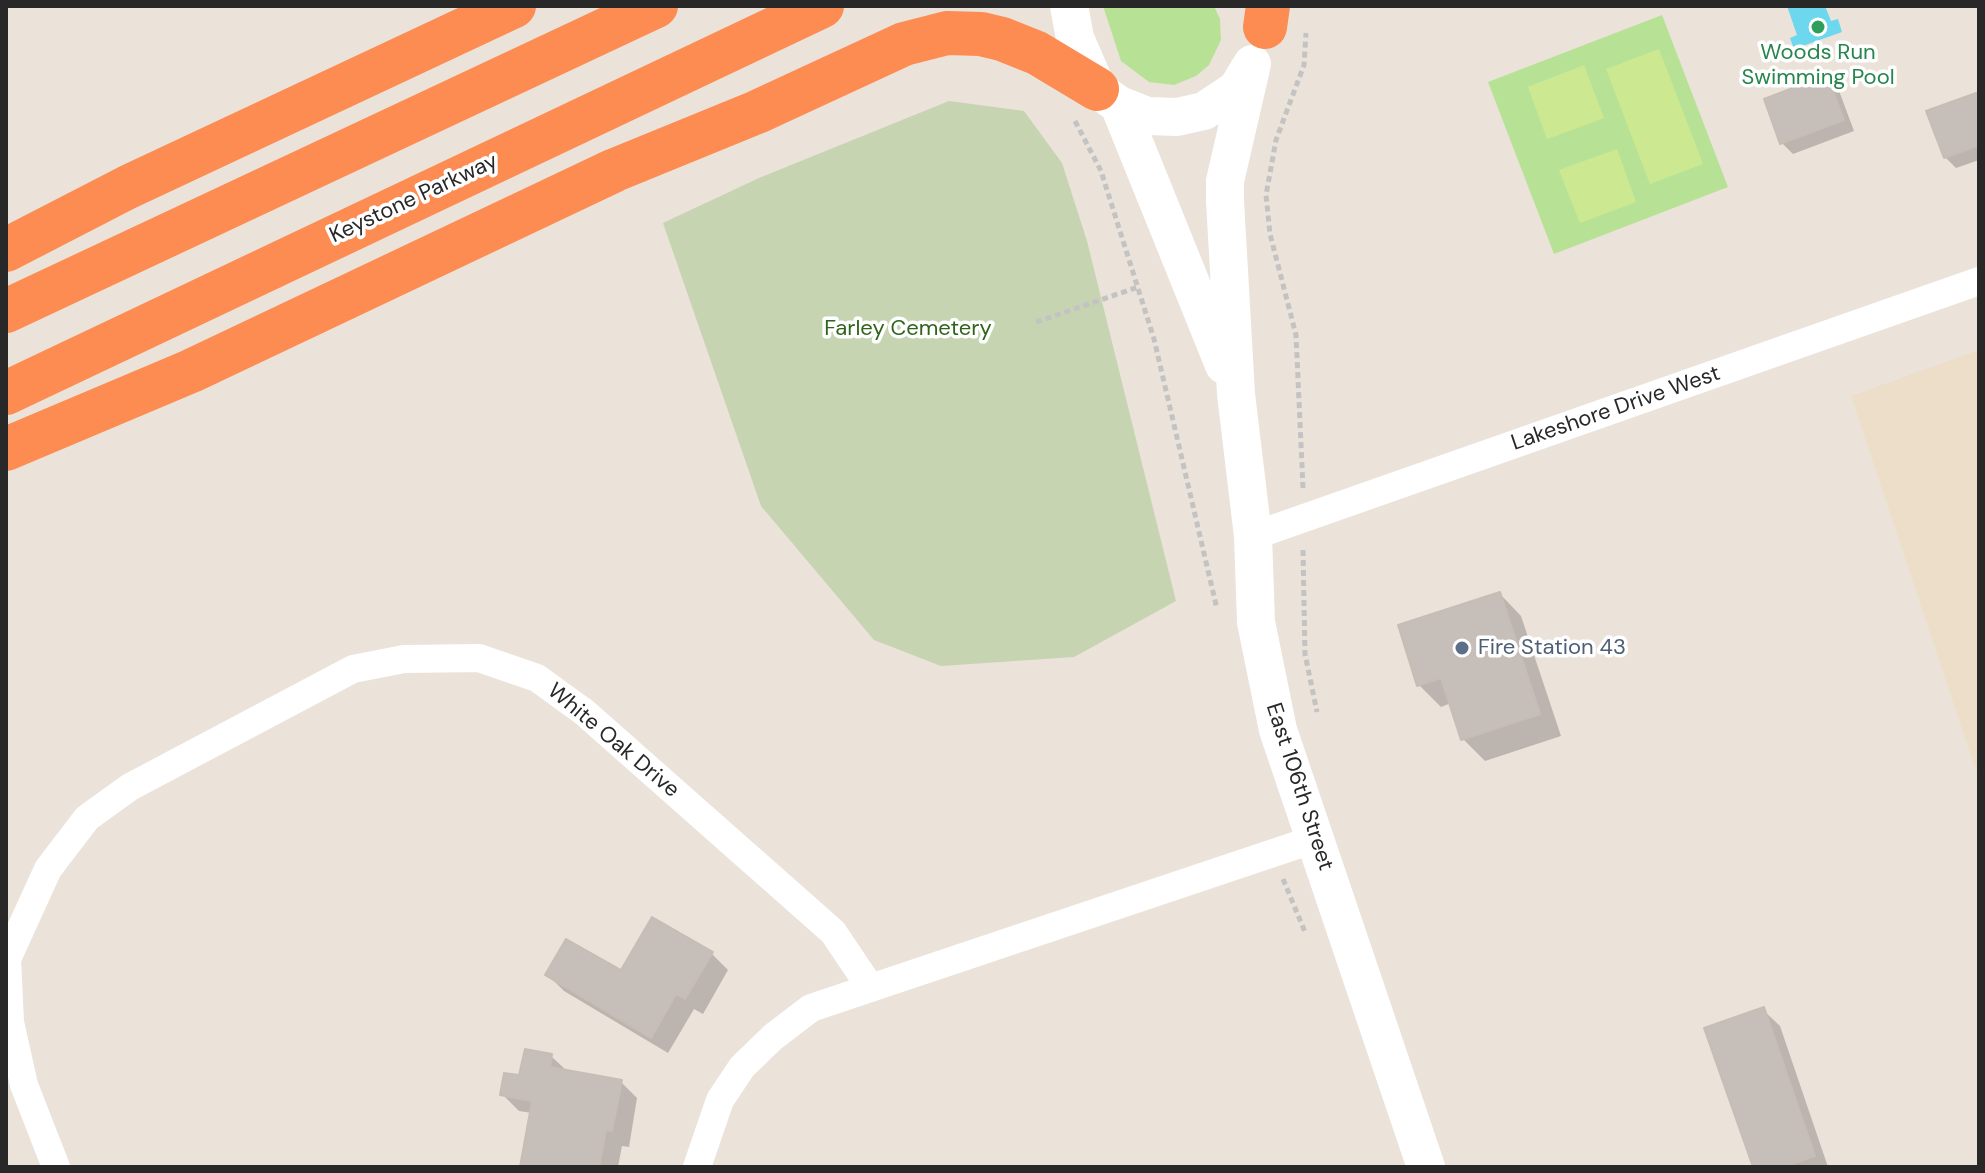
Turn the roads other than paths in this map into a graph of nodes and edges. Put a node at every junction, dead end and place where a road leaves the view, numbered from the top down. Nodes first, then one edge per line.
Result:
1 (514, 6) edge
2 (656, 6) edge
3 (822, 6) edge
4 (1069, 6) edge
5 (1270, 25) edge
6 (1095, 103) junction
7 (6, 250) edge
8 (1979, 281) edge
9 (6, 311) edge
10 (6, 393) edge
11 (1236, 394) junction
12 (6, 449) edge
13 (1253, 536) junction
14 (1315, 839) junction
15 (870, 987) junction
16 (56, 1167) edge
17 (697, 1167) edge
18 (1426, 1167) edge

1 - 7 highway
2 - 9 highway
3 - 10 highway, Keystone Parkway
4 - 6 street, East 106th Street
5 - 6 street
5 - 11 street, East 106th Street
6 - 11 street, East 106th Street
6 - 12 highway
8 - 13 street, Lakeshore Drive West
11 - 13 street, East 106th Street
13 - 14 street, East 106th Street
14 - 15 street
14 - 18 street, East 106th Street
15 - 16 street, White Oak Drive
15 - 17 street

